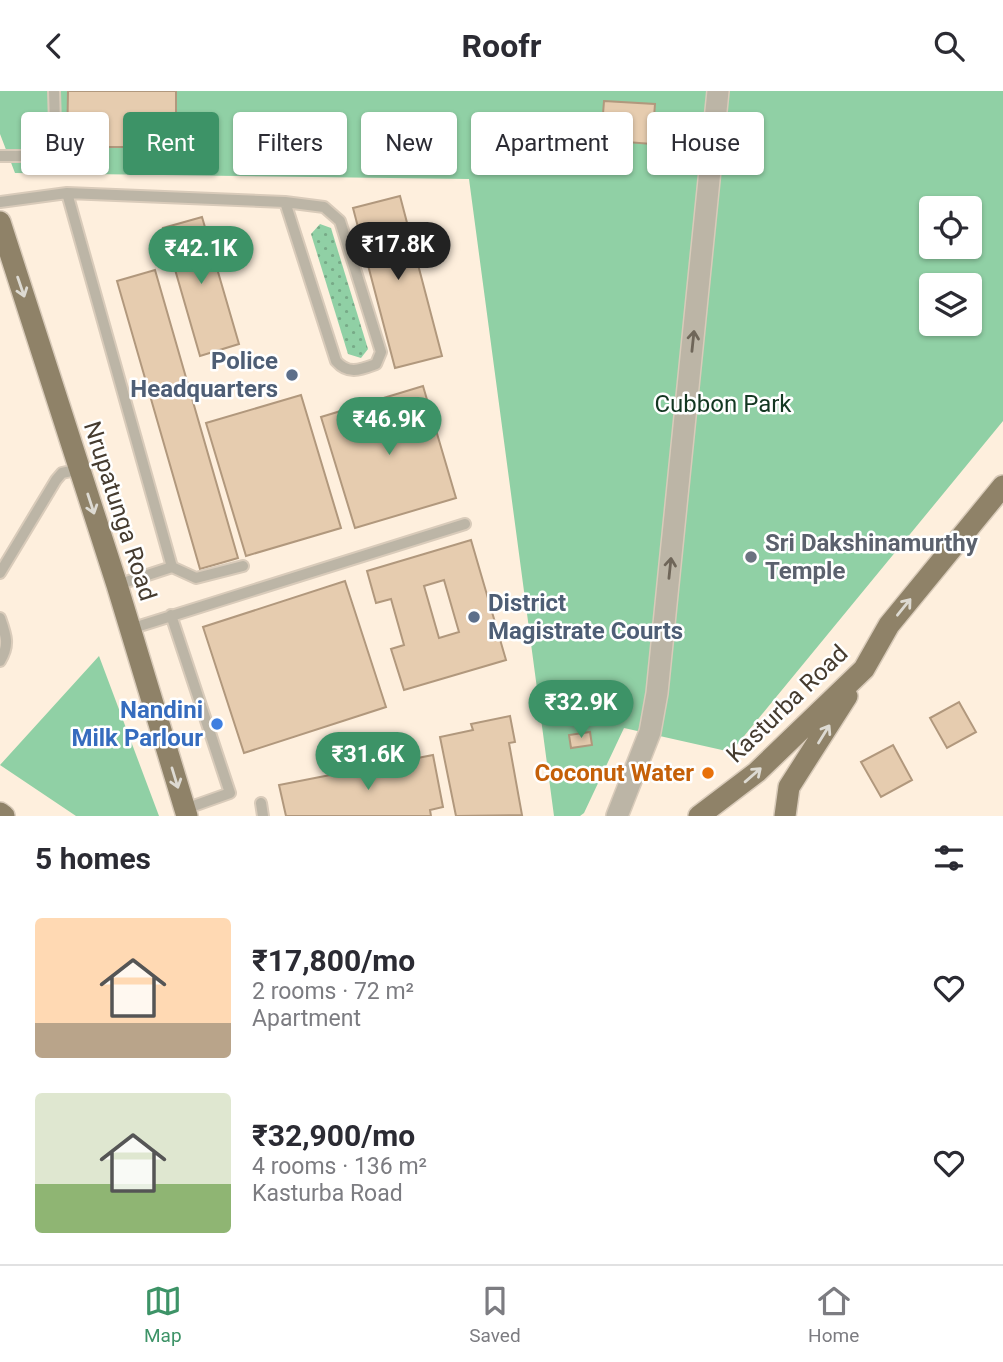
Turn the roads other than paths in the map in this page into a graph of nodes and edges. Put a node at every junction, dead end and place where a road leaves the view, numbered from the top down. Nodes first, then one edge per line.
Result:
1 (54, 91) edge
2 (718, 91) edge
3 (0, 156) edge
4 (67, 193) junction
5 (0, 202) edge
6 (285, 202) junction
7 (0, 222) edge
8 (80, 469) junction
9 (1003, 487) edge
10 (465, 524) dead end
11 (243, 566) dead end
12 (172, 567) junction
13 (0, 573) edge
14 (117, 585) junction
15 (171, 615) junction
16 (0, 618) edge
17 (130, 629) junction
18 (0, 661) edge
19 (864, 669) junction
20 (261, 803) dead end
21 (186, 812) edge
22 (0, 813) edge
23 (4, 816) edge
24 (264, 816) edge
25 (617, 816) edge
26 (699, 816) edge
27 (786, 816) edge

1 - 3 lane
25 -> 2 street
4 - 5 lane
4 - 6 lane
4 - 12 lane
6 - 6 lane
7 -> 8 main road, Nrupatunga Road
8 - 13 lane
8 -> 14 main road, Nrupatunga Road
19 -> 9 main road, Kasturba Road
10 - 15 lane
11 - 12 lane
12 - 14 lane
14 - 17 main road, Nrupatunga Road
15 - 17 lane
15 - 21 lane
16 - 18 lane
17 -> 21 main road, Nrupatunga Road
26 -> 19 main road, Kasturba Road
27 -> 19 main road
20 - 24 lane
22 - 23 main road

